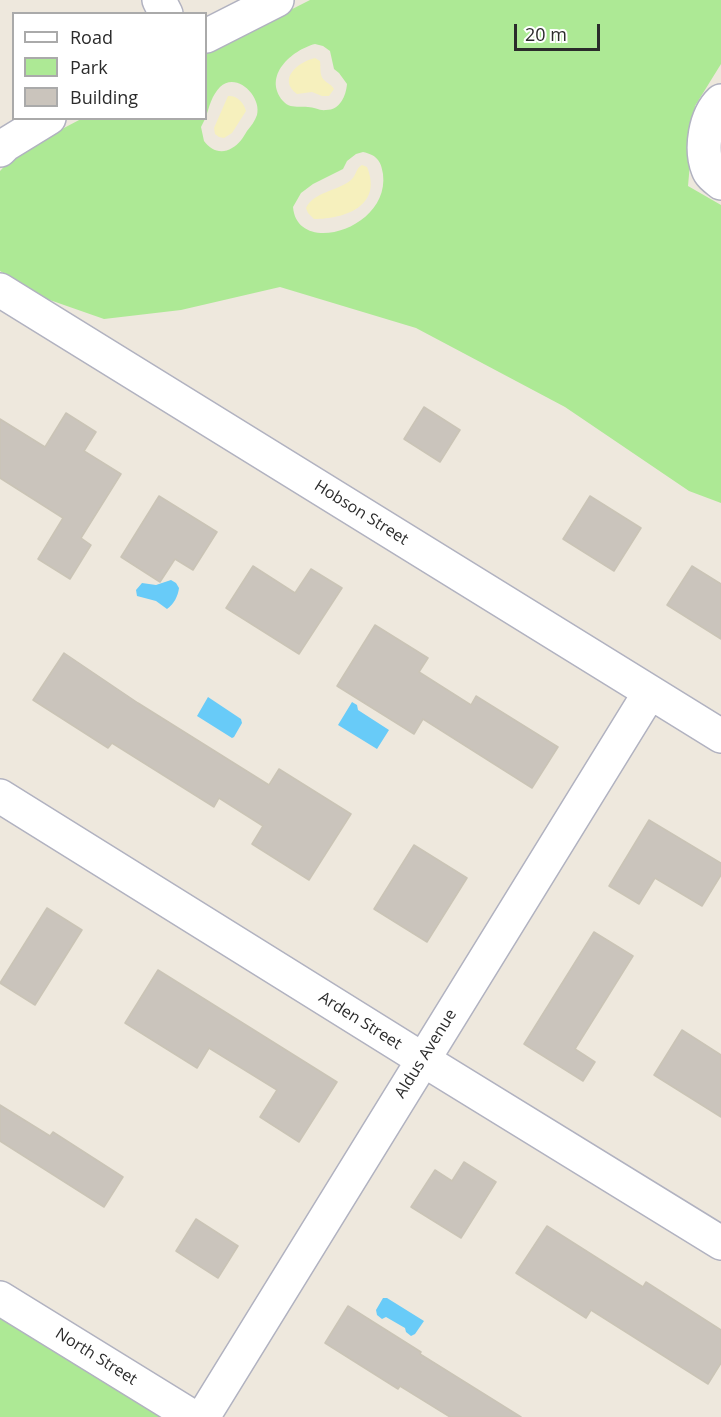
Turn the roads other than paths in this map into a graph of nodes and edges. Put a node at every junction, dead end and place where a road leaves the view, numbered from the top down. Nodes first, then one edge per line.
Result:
1 (277, 0) edge
2 (207, 35) edge
3 (719, 103) edge
4 (46, 120) edge
5 (0, 150) edge
6 (721, 183) edge
7 (0, 290) edge
8 (650, 692) junction
9 (721, 736) edge
10 (0, 796) edge
11 (422, 1059) junction
12 (721, 1243) edge
13 (0, 1298) edge
14 (193, 1417) edge
15 (203, 1417) edge

1 - 2 street
3 - 6 street
4 - 5 street
7 - 8 street, Hobson Street
8 - 9 street, Hobson Street
8 - 11 street, Aldus Avenue
10 - 11 street, Arden Street
11 - 12 street, Arden Street
11 - 15 street, Aldus Avenue
13 - 14 street, North Street

